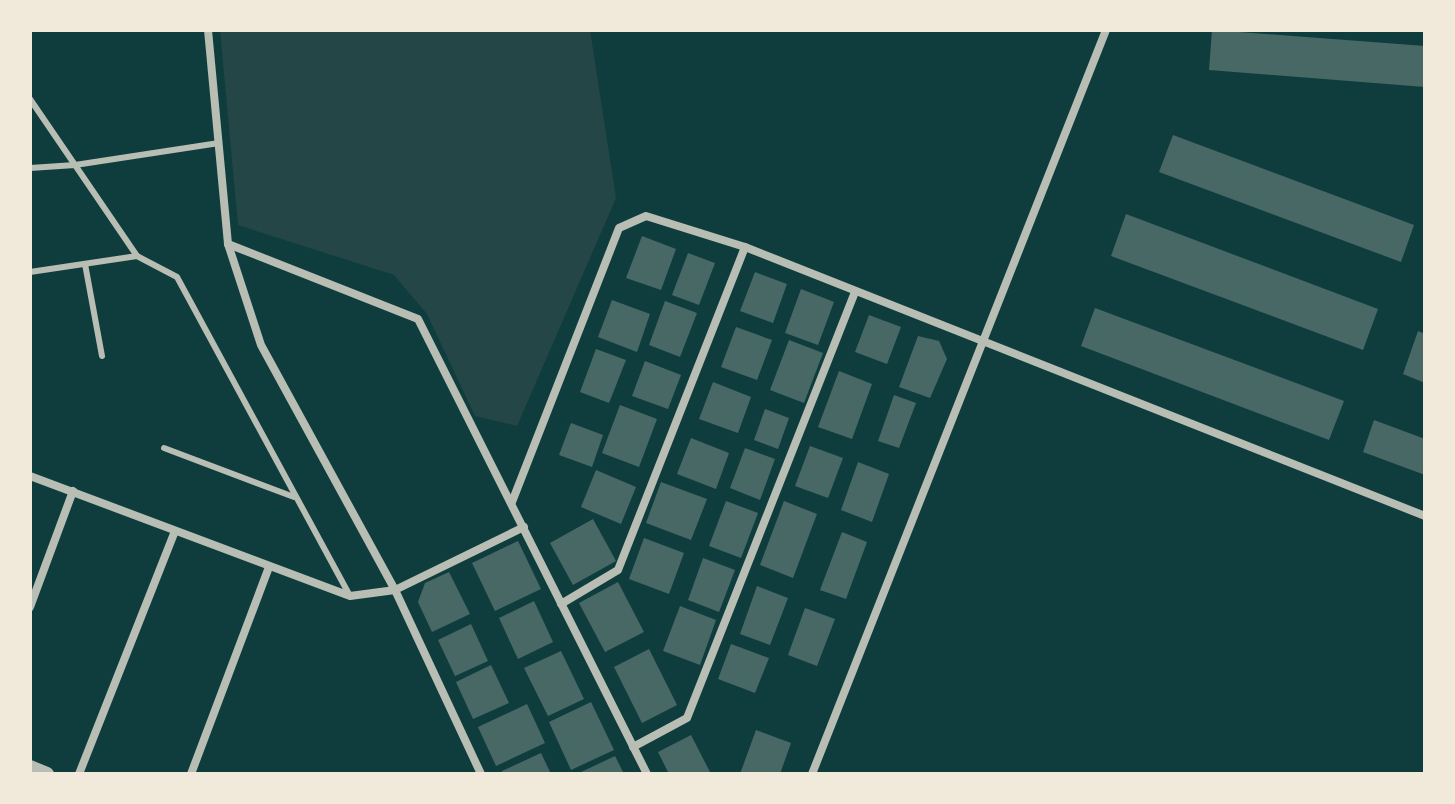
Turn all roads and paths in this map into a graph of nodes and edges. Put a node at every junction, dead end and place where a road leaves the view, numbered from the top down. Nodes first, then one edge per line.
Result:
1 (208, 30) edge
2 (1106, 30) edge
3 (30, 99) edge
4 (219, 143) junction
5 (75, 165) junction
6 (30, 168) edge
7 (228, 244) junction
8 (745, 247) junction
9 (137, 256) junction
10 (85, 264) junction
11 (30, 272) edge
12 (855, 292) junction
13 (982, 340) junction
14 (102, 356) dead end
15 (164, 448) dead end
16 (30, 476) edge
17 (73, 491) junction
18 (294, 497) junction
19 (512, 502) junction
20 (1425, 516) edge
21 (524, 527) junction
22 (175, 531) junction
23 (269, 567) junction
24 (395, 590) junction
25 (350, 596) junction
26 (561, 604) junction
27 (30, 607) edge
28 (633, 747) junction
29 (30, 767) edge
30 (47, 774) edge
31 (79, 774) edge
32 (191, 774) edge
33 (481, 774) edge
34 (647, 774) edge
35 (812, 774) edge

1 - 4 street
2 - 13 street
3 - 5 lane
4 - 5 lane
4 - 7 street
5 - 6 lane
5 - 9 lane
7 - 19 street
7 - 24 street
8 - 12 street
8 - 19 street
8 - 26 street
9 - 10 lane
9 - 18 lane
10 - 11 lane
10 - 14 lane
12 - 13 street
12 - 28 street
13 - 20 street
13 - 35 street
15 - 18 lane
16 - 17 street
17 - 22 street
17 - 27 street
18 - 25 lane
19 - 21 street
21 - 24 street
21 - 26 street
22 - 23 street
22 - 31 street
23 - 25 street
23 - 32 street
24 - 25 street
24 - 33 street
26 - 28 street
28 - 34 street
29 - 30 street

